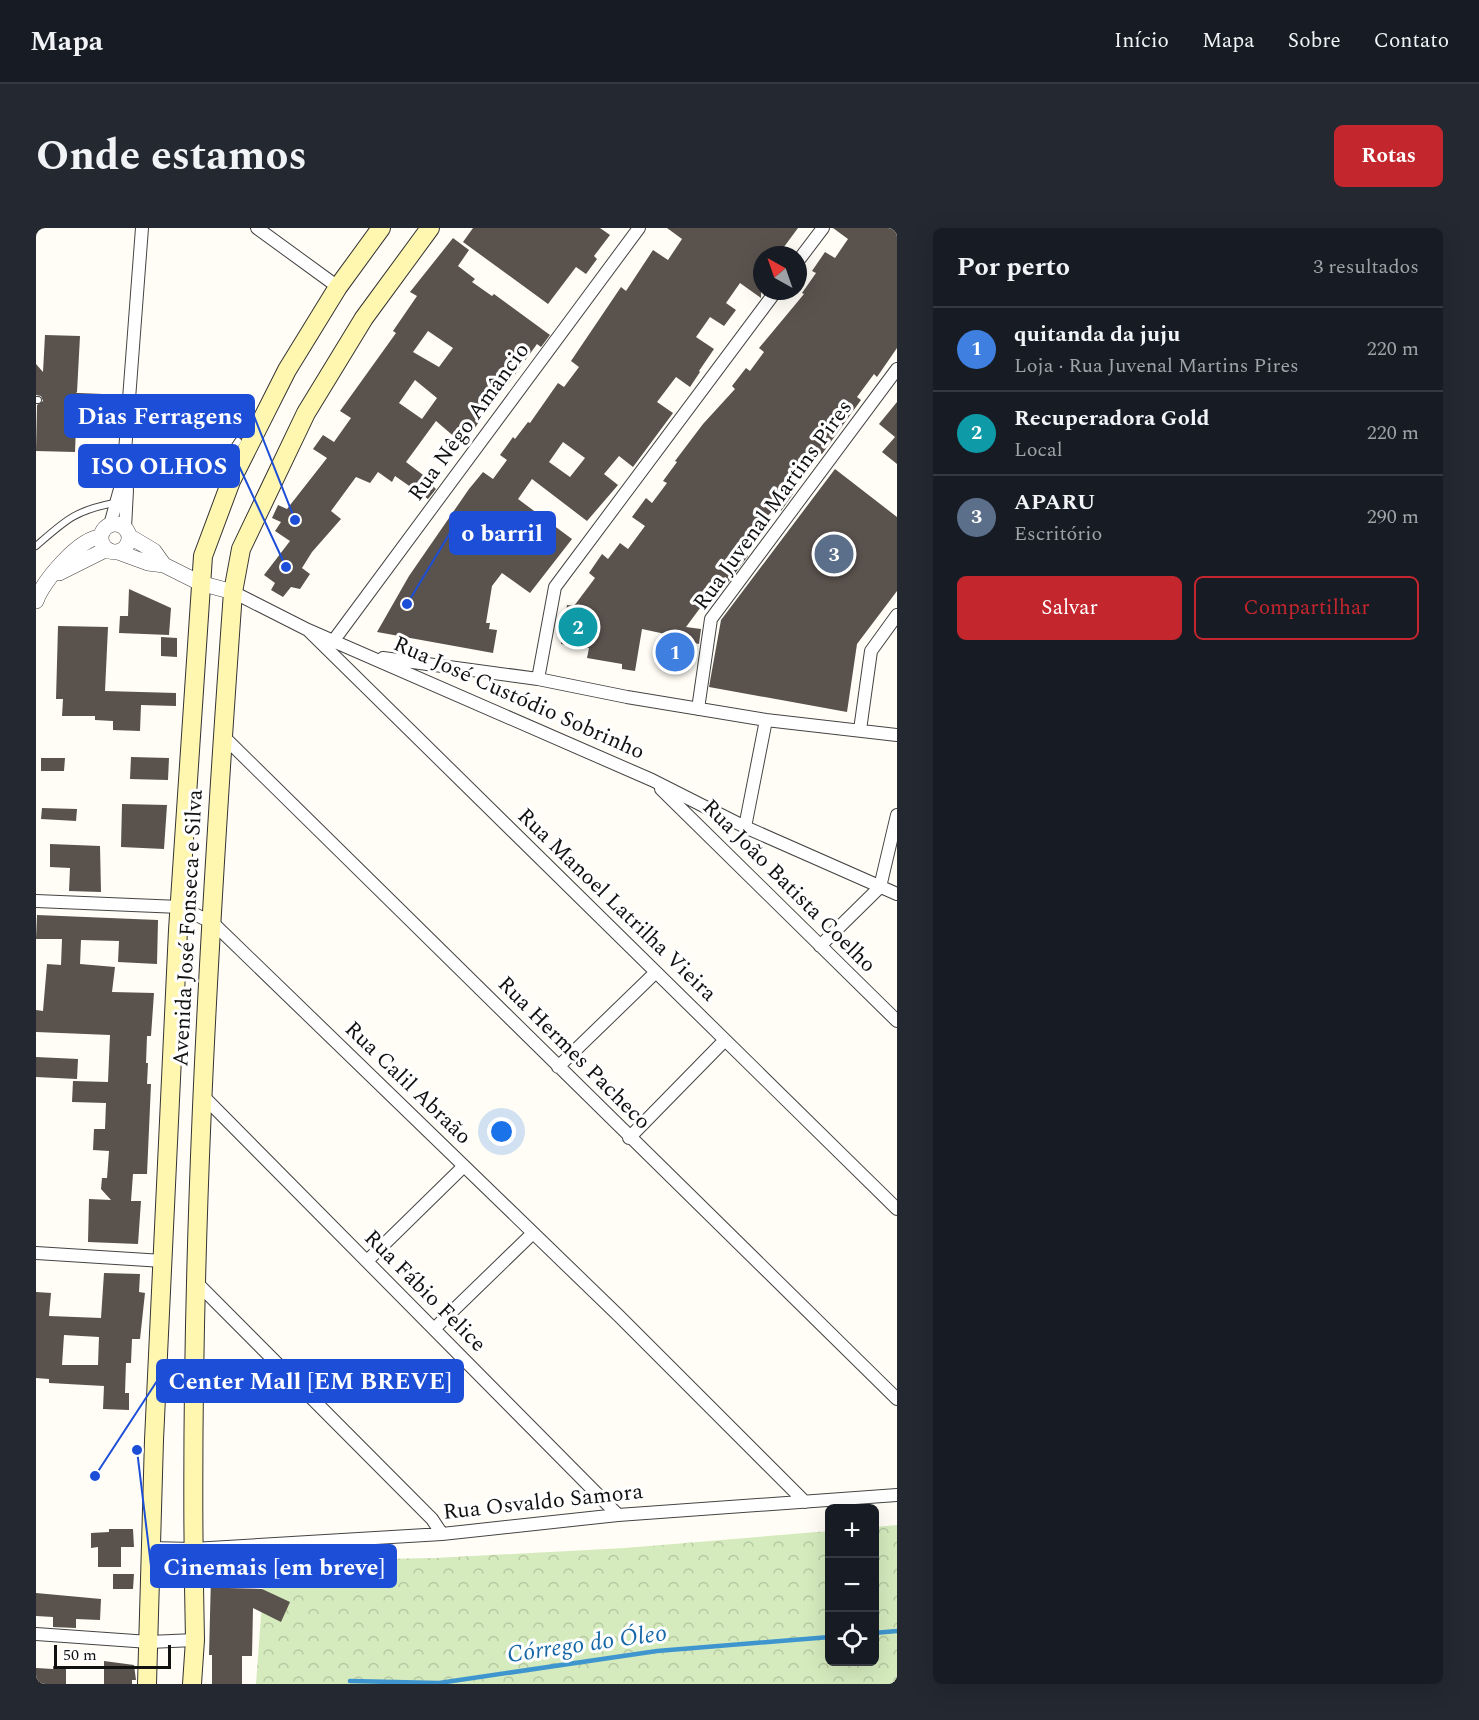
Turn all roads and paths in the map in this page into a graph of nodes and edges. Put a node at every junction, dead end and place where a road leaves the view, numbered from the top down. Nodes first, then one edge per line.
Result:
1 (142, 228) edge
2 (257, 228) edge
3 (381, 228) edge
4 (430, 228) edge
5 (639, 228) edge
6 (823, 228) edge
7 (807, 249) edge
8 (338, 287) junction
9 (769, 300) edge
10 (897, 369) edge
11 (77, 398) dead end
12 (129, 399) junction
13 (238, 441) dead end
14 (124, 465) junction
15 (123, 478) junction
16 (114, 503) junction
17 (115, 536) junction
18 (36, 546) edge
19 (200, 583) junction
20 (233, 592) junction
21 (36, 601) edge
22 (897, 615) edge
23 (308, 630) junction
24 (334, 640) junction
25 (367, 656) junction
26 (538, 679) junction
27 (698, 709) junction
28 (766, 720) junction
29 (860, 730) junction
30 (897, 735) edge
31 (223, 736) junction
32 (652, 780) junction
33 (897, 815) edge
34 (745, 827) junction
35 (880, 887) junction
36 (897, 894) edge
37 (36, 901) edge
38 (180, 907) junction
39 (213, 923) junction
40 (820, 946) junction
41 (655, 973) junction
42 (897, 1021) edge
43 (725, 1040) junction
44 (558, 1067) junction
45 (202, 1096) junction
46 (629, 1138) junction
47 (464, 1166) junction
48 (897, 1209) edge
49 (533, 1233) junction
50 (36, 1252) edge
51 (163, 1261) junction
52 (367, 1261) junction
53 (195, 1281) junction
54 (434, 1329) junction
55 (897, 1399) edge
56 (897, 1495) edge
57 (805, 1502) junction
58 (618, 1515) junction
59 (442, 1534) junction
60 (151, 1548) junction
61 (193, 1549) junction
62 (36, 1634) edge
63 (195, 1640) junction
64 (149, 1642) junction
65 (147, 1684) edge
66 (192, 1684) edge

1 - 12 street
2 - 8 street
3 - 8 main road, Avenida José Fonseca e Silva
4 - 20 main road, Avenida José Fonseca e Silva
5 - 24 street, Rua Nêgo Amâncio
6 - 7 street
8 - 19 main road, Avenida José Fonseca e Silva
9 - 26 street
10 - 27 street, Rua Juvenal Martins Pires
11 - 12 lane
12 - 14 street
13 - 14 lane
14 - 15 street
15 - 16 street
15 - 17 street
16 - 17 street
16 - 18 lane
17 - 19 street, Rua José Custódio Sobrinho
17 - 21 street
19 - 20 street, Rua José Custódio Sobrinho
19 - 38 main road, Avenida José Fonseca e Silva
20 - 23 street, Rua José Custódio Sobrinho
20 - 31 main road, Avenida José Fonseca e Silva
22 - 29 street
23 - 24 street, Rua José Custódio Sobrinho
23 - 41 street, Rua Manoel Latrilha Vieira
24 - 25 street, Rua José Custódio Sobrinho
25 - 26 street
25 - 32 street, Rua José Custódio Sobrinho
26 - 27 street
27 - 28 street
28 - 29 street
28 - 34 street
29 - 30 street
31 - 39 main road, Avenida José Fonseca e Silva
31 - 44 street, Rua Hermes Pacheco
32 - 34 street, Rua José Custódio Sobrinho
32 - 40 street, Rua João Batista Coelho
33 - 35 street
34 - 35 street, Rua José Custódio Sobrinho
35 - 36 street, Rua José Custódio Sobrinho
35 - 40 street
37 - 38 street, Rua Calil Abraão
38 - 39 street, Rua Calil Abraão
38 - 51 main road, Avenida José Fonseca e Silva
39 - 45 main road, Avenida José Fonseca e Silva
39 - 47 street, Rua Calil Abraão
40 - 42 street, Rua João Batista Coelho
41 - 43 street, Rua Manoel Latrilha Vieira
41 - 44 street
43 - 46 street
43 - 48 street, Rua Manoel Latrilha Vieira
44 - 46 street, Rua Hermes Pacheco
45 - 52 street, Rua Fábio Felice
45 - 53 main road, Avenida José Fonseca e Silva
46 - 55 street, Rua Hermes Pacheco
47 - 49 street, Rua Calil Abraão
47 - 52 street
49 - 54 street
49 - 57 street, Rua Calil Abraão
50 - 51 street
51 - 60 main road, Avenida José Fonseca e Silva
52 - 54 street, Rua Fábio Felice
53 - 59 street
53 - 61 main road, Avenida José Fonseca e Silva
54 - 58 street, Rua Fábio Felice
56 - 57 street, Rua Osvaldo Samora
57 - 58 street, Rua Osvaldo Samora
58 - 59 street, Rua Osvaldo Samora
59 - 61 street, Rua Osvaldo Samora
60 - 61 street, Rua Osvaldo Samora
60 - 64 main road, Avenida José Fonseca e Silva
61 - 63 main road, Avenida José Fonseca e Silva
62 - 64 street
63 - 64 street
63 - 66 main road, Avenida José Fonseca e Silva
64 - 65 main road, Avenida José Fonseca e Silva

